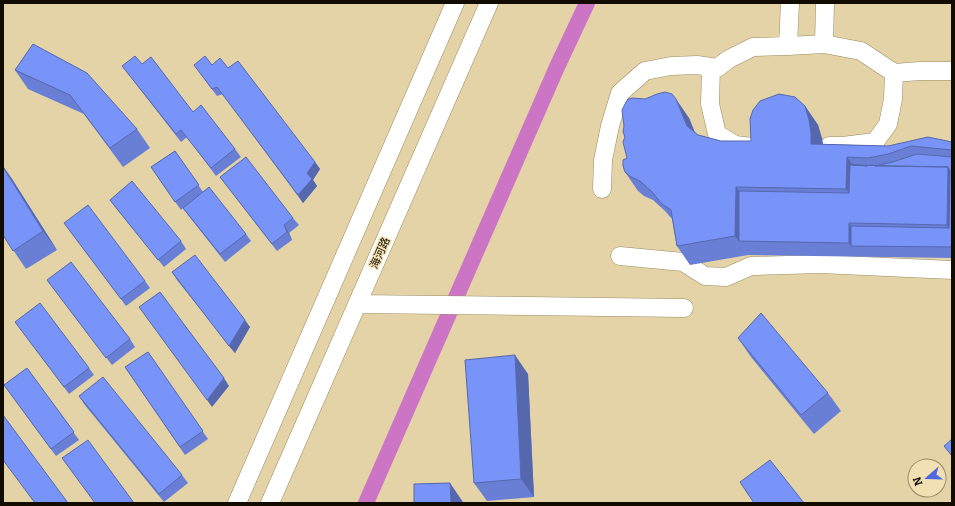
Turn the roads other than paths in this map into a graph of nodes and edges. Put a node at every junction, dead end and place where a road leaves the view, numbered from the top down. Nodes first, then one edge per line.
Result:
1 (455, 3) edge
2 (489, 3) edge
3 (790, 3) edge
4 (824, 3) edge
5 (824, 44) junction
6 (788, 46) junction
7 (711, 67) junction
8 (952, 71) edge
9 (894, 73) junction
10 (811, 146) edge
11 (764, 147) edge
12 (602, 189) dead end
13 (620, 256) dead end
14 (952, 270) edge
15 (357, 304) junction
16 (684, 308) dead end
17 (237, 503) edge
18 (270, 503) edge

1 - 17 street
2 - 15 street, 海河路
3 - 6 street
4 - 5 street
5 - 6 street
5 - 9 street
6 - 7 street
7 - 11 street
7 - 12 street
8 - 9 street
9 - 10 street
13 - 14 street
15 - 16 street
15 - 18 street, 海河路

